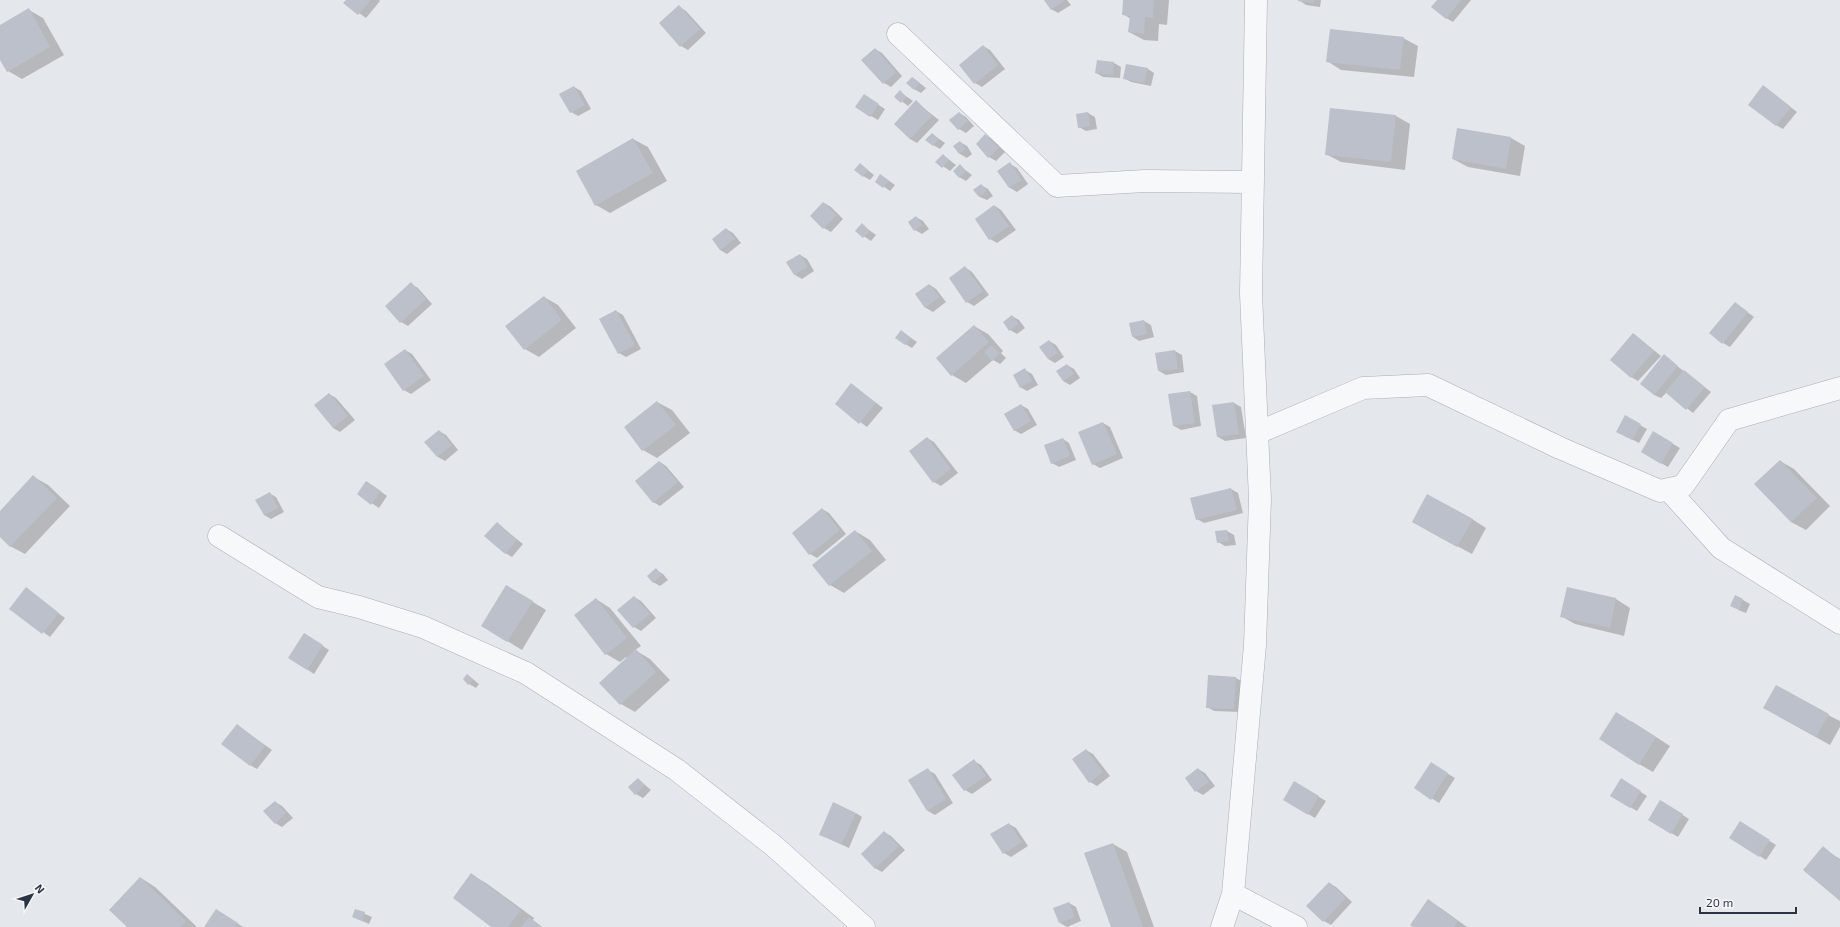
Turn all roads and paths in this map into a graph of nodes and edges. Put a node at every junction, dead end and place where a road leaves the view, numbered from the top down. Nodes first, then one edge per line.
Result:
1 (1256, 0) edge
2 (898, 34) dead end
3 (1253, 182) junction
4 (1840, 388) edge
5 (1257, 433) junction
6 (1668, 489) junction
7 (219, 536) dead end
8 (1840, 623) edge
9 (1233, 894) junction
10 (864, 927) edge
11 (1222, 927) edge
12 (1296, 927) edge

1 - 3 street
2 - 3 street
3 - 5 street
4 - 6 street
5 - 6 street
5 - 9 street
6 - 8 street
7 - 10 street
9 - 11 street
9 - 12 street

